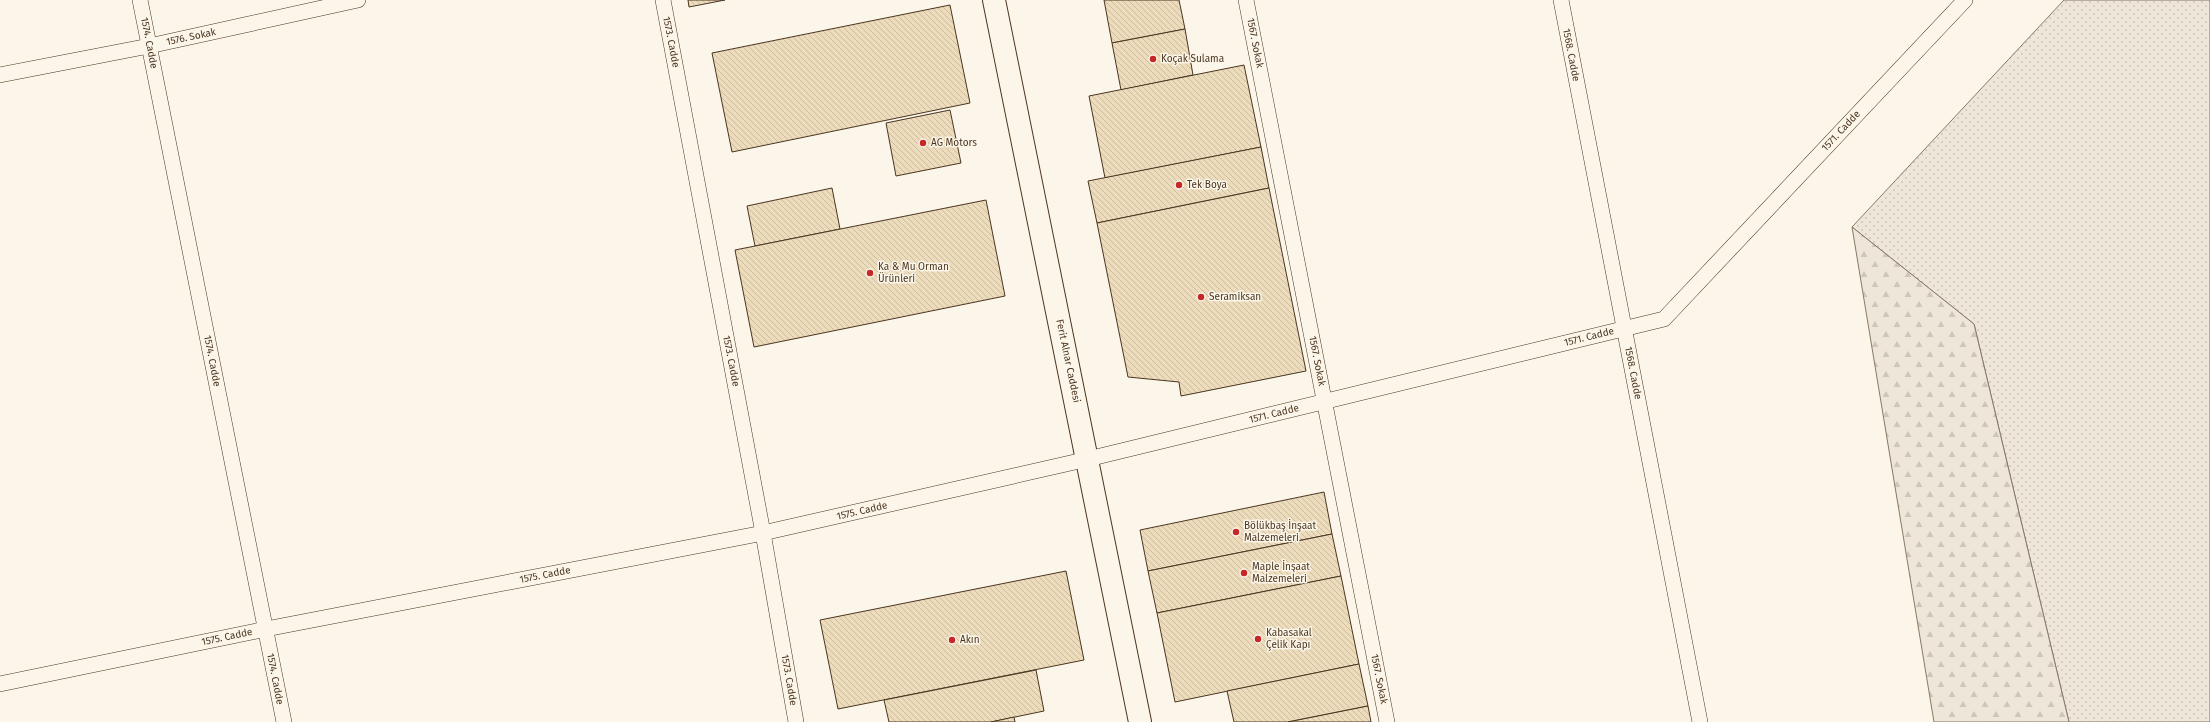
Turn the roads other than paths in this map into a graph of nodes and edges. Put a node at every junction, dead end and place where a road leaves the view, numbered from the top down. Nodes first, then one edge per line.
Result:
1 (140, 0) edge
2 (358, 0) edge
3 (663, 0) edge
4 (994, 0) edge
5 (1246, 0) edge
6 (1561, 0) edge
7 (1964, 0) edge
8 (149, 46) junction
9 (0, 75) edge
10 (1624, 329) junction
11 (1325, 402) junction
12 (1088, 459) junction
13 (763, 533) junction
14 (266, 629) junction
15 (0, 684) edge
16 (284, 722) edge
17 (796, 722) edge
18 (1140, 722) edge
19 (1387, 722) edge
20 (1700, 722) edge

1 - 8 lane, 1574. Cadde
2 - 8 lane, 1576. Sokak
3 - 13 lane, 1573. Cadde
4 - 12 street, Ferit Alnar Caddesi
5 - 11 lane, 1567. Sokak
6 - 10 lane, 1568. Cadde
7 - 10 lane, 1571. Cadde
8 - 9 lane, 1576. Sokak
8 - 14 lane, 1574. Cadde
10 - 11 lane, 1571. Cadde
10 - 20 lane, 1568. Cadde
11 - 12 lane, 1571. Cadde
11 - 19 lane, 1567. Sokak
12 - 13 lane, 1575. Cadde
12 - 18 street, Ferit Alnar Caddesi
13 - 14 lane, 1575. Cadde
13 - 17 lane, 1573. Cadde
14 - 15 lane, 1575. Cadde
14 - 16 lane, 1574. Cadde

